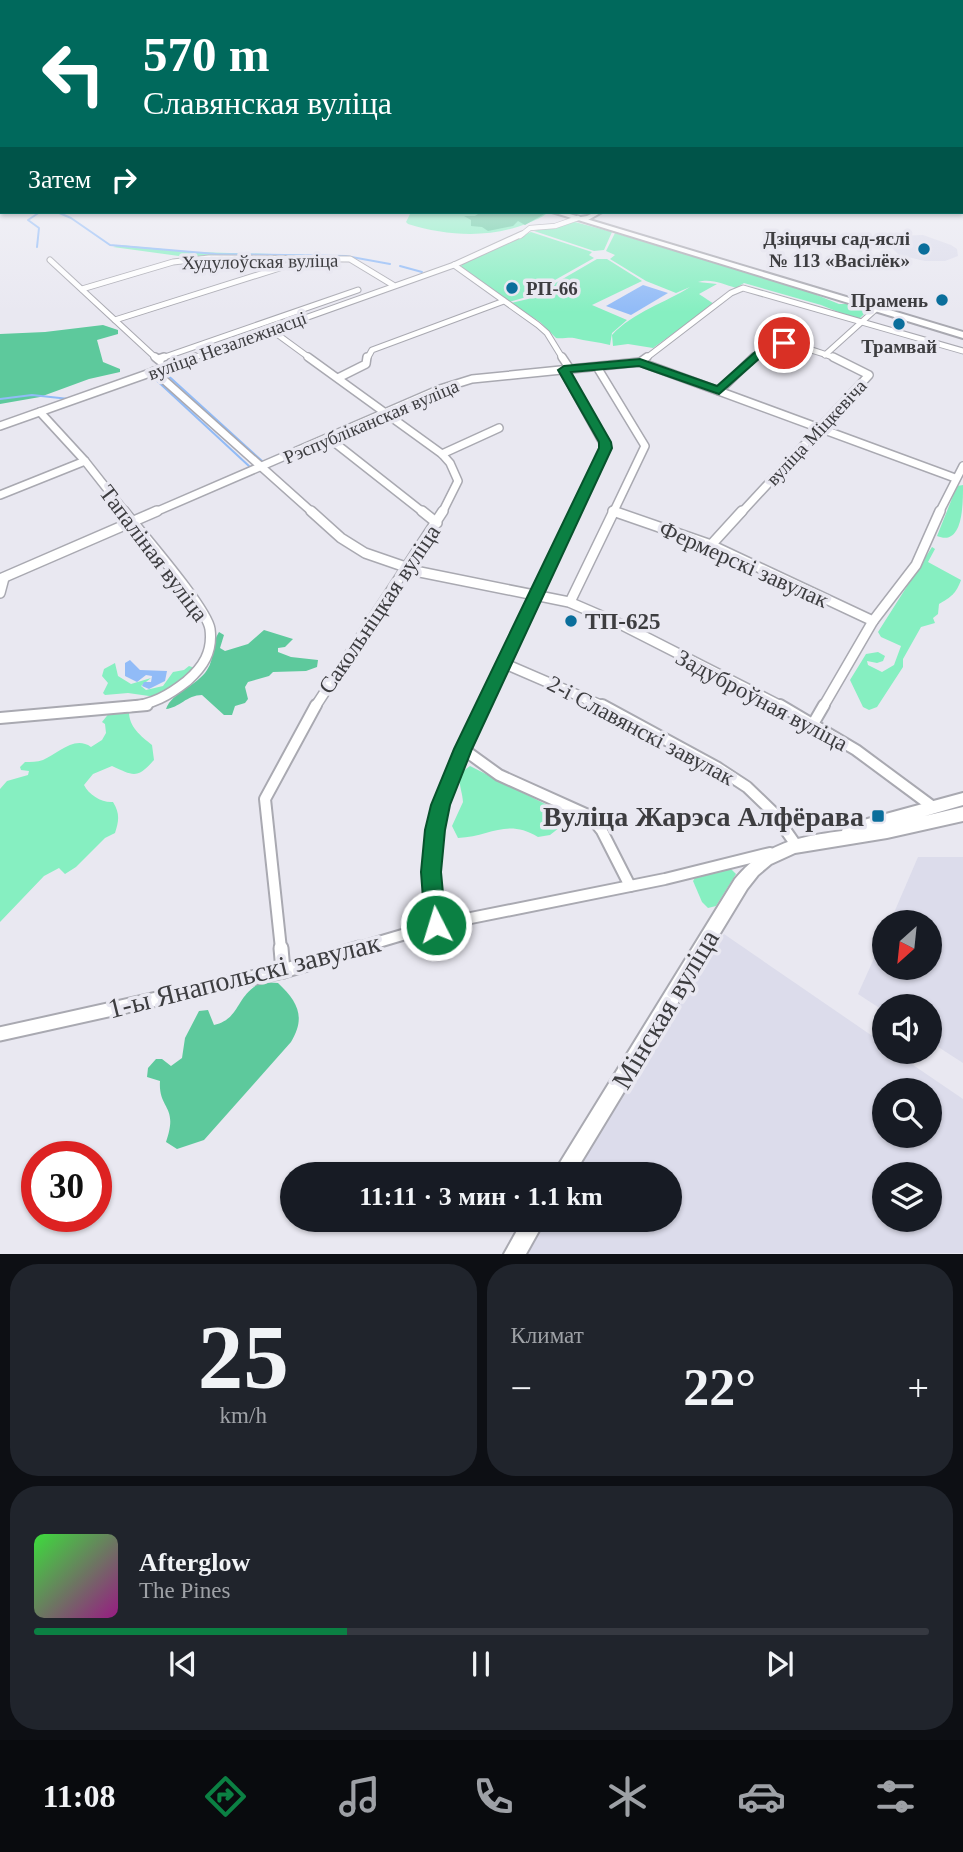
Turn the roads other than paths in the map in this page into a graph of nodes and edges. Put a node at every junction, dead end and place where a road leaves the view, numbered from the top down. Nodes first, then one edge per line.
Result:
1 (585, 216) edge
2 (50, 260) dead end
3 (289, 265) dead end
4 (454, 265) junction
5 (393, 285) junction
6 (82, 289) junction
7 (358, 290) dead end
8 (504, 301) junction
9 (878, 307) junction
10 (115, 320) junction
11 (861, 321) junction
12 (270, 330) junction
13 (963, 333) edge
14 (963, 351) edge
15 (825, 355) junction
16 (158, 359) junction
17 (640, 362) junction
18 (166, 367) junction
19 (597, 367) junction
20 (567, 369) junction
21 (154, 371) junction
22 (338, 378) junction
23 (719, 391) junction
24 (40, 412) junction
25 (385, 414) junction
26 (0, 426) edge
27 (499, 428) dead end
28 (820, 429) junction
29 (330, 439) junction
30 (442, 454) junction
31 (85, 461) junction
32 (963, 466) edge
33 (261, 469) junction
34 (955, 478) junction
35 (0, 495) edge
36 (613, 511) junction
37 (132, 523) junction
38 (436, 523) junction
39 (711, 545) junction
40 (404, 567) junction
41 (2, 579) edge
42 (0, 593) edge
43 (537, 593) junction
44 (569, 603) junction
45 (873, 621) junction
46 (503, 663) junction
47 (0, 718) edge
48 (813, 724) junction
49 (463, 749) junction
50 (963, 799) edge
51 (933, 807) junction
52 (963, 814) edge
53 (946, 818) junction
54 (823, 839) junction
55 (796, 845) junction
56 (776, 852) junction
57 (630, 886) junction
58 (436, 925) junction
59 (283, 971) junction
60 (0, 1034) edge
61 (570, 1162) edge
62 (528, 1232) edge
63 (514, 1254) edge

1 - 4 street, вуліца Незалежнасці
1 - 9 main road
2 - 6 street
3 - 10 street
4 - 5 street, вуліца Незалежнасці
4 - 8 street
5 - 6 street, Худулоўская вуліца
5 - 12 street, вуліца Незалежнасці
6 - 10 street
7 - 16 street, вуліца Незалежнасці
8 - 20 street
8 - 22 street
9 - 11 street, вуліца Міцкевіча
9 - 13 main road
10 - 16 street
11 - 14 street
11 - 15 street, вуліца Міцкевіча
11 - 17 street
12 - 18 street, вуліца Незалежнасці
12 - 22 street, Сакольніцкая вуліца
15 - 23 street
15 - 28 street, вуліца Міцкевіча
16 - 18 street
17 - 19 street, Рэспубліканская вуліца
17 - 23 street, Рэспубліканская вуліца
18 - 21 street, вуліца Незалежнасці
19 - 20 street, Рэспубліканская вуліца
19 - 36 street
20 - 25 street, Рэспубліканская вуліца
20 - 43 street
21 - 24 street, вуліца Незалежнасці
21 - 33 street, Задуброўная вуліца
22 - 25 street, Сакольніцкая вуліца
23 - 28 street, Рэспубліканская вуліца
24 - 26 street, вуліца Незалежнасці
24 - 31 street, Тапаліная вуліца
25 - 29 street, Рэспубліканская вуліца
25 - 30 street, Сакольніцкая вуліца
27 - 30 street
28 - 34 street, Рэспубліканская вуліца
28 - 39 street, вуліца Міцкевіча
29 - 33 street, Рэспубліканская вуліца
29 - 38 street
30 - 38 street, Сакольніцкая вуліца
31 - 35 street
31 - 37 street, Тапаліная вуліца
32 - 34 street
33 - 37 street, Рэспубліканская вуліца
33 - 40 street, Задуброўная вуліца
34 - 45 street
36 - 39 street, Фермерскі завулак
36 - 44 street
37 - 41 street, Рэспубліканская вуліца
37 - 47 street, Тапаліная вуліца
38 - 40 street, Сакольніцкая вуліца
39 - 45 street, Фермерскі завулак
40 - 43 street, Задуброўная вуліца
40 - 59 street, Сакольніцкая вуліца
41 - 42 street
43 - 44 street, Задуброўная вуліца
43 - 46 street
44 - 48 street, Задуброўная вуліца
45 - 48 street
46 - 49 street
46 - 55 street, 2-і Славянскі завулак
48 - 51 street, Задуброўная вуліца
49 - 57 street
49 - 58 street
50 - 51 main road
51 - 53 main road
51 - 54 main road
52 - 53 main road
53 - 54 main road
54 - 55 main road
55 - 56 main road
56 - 57 street, 1-ы Янапольскі завулак
56 - 61 main road, Мінская вуліца
57 - 58 street, 1-ы Янапольскі завулак
58 - 59 street, 1-ы Янапольскі завулак
59 - 60 street, 1-ы Янапольскі завулак
62 - 63 main road

